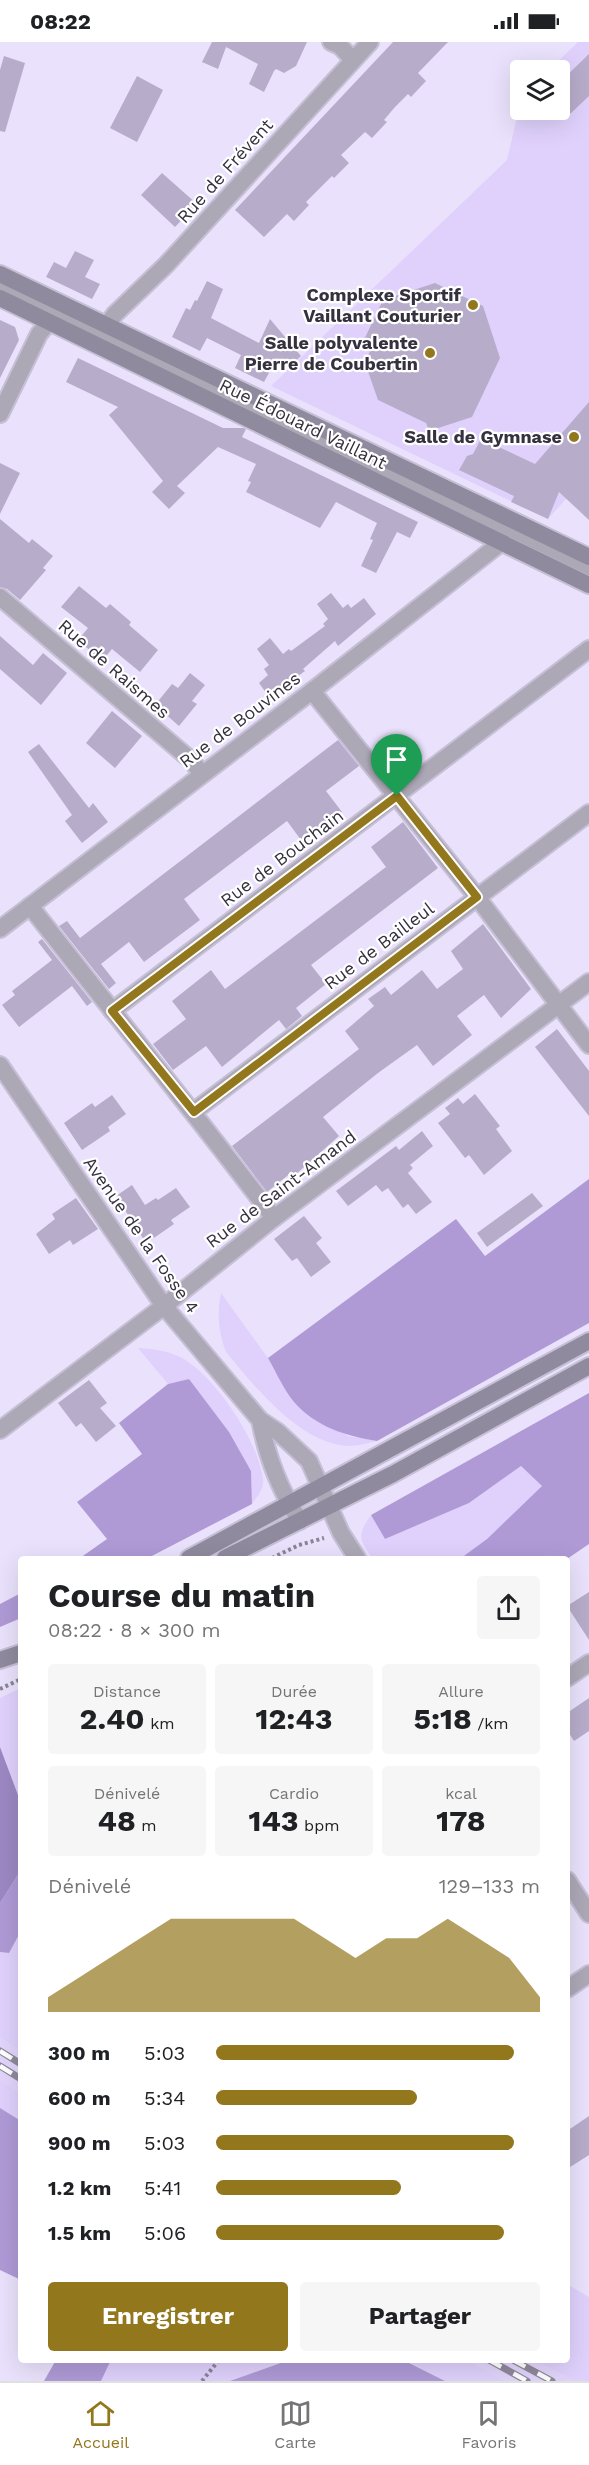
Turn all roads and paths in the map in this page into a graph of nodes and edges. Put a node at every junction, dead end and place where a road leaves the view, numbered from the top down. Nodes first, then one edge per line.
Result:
1 (331, 42) edge
2 (370, 42) edge
3 (353, 60) junction
4 (0, 274) edge
5 (0, 286) edge
6 (0, 298) edge
7 (49, 322) junction
8 (107, 325) junction
9 (0, 414) edge
10 (501, 542) junction
11 (589, 557) edge
12 (589, 570) edge
13 (589, 585) edge
14 (0, 597) edge
15 (589, 649) edge
16 (312, 690) junction
17 (201, 773) junction
18 (397, 796) junction
19 (589, 813) edge
20 (477, 897) junction
21 (30, 906) junction
22 (0, 928) edge
23 (589, 982) edge
24 (559, 1005) junction
25 (112, 1011) junction
26 (589, 1045) edge
27 (0, 1065) edge
28 (194, 1112) junction
29 (274, 1218) junction
30 (164, 1306) junction
31 (589, 1341) edge
32 (589, 1366) edge
33 (260, 1420) junction
34 (0, 1430) edge
35 (322, 1488) junction
36 (289, 1505) junction
37 (330, 1506) junction
38 (300, 1521) junction
39 (341, 1533) junction
40 (193, 1556) edge
41 (229, 1556) edge
42 (276, 1556) edge
43 (356, 1556) edge
44 (18, 1654) edge
45 (0, 1660) edge
46 (589, 1663) edge
47 (570, 1676) edge
48 (18, 1680) edge
49 (0, 1689) edge
50 (570, 1882) edge
51 (584, 1893) edge
52 (589, 1914) edge
53 (589, 1974) edge
54 (570, 1987) edge
55 (217, 2363) edge
56 (202, 2381) edge

1 - 3 street
2 - 3 street, Rue de Frévent
3 - 8 street, Rue de Frévent
4 - 8 main road, Rue Édouard Vaillant
5 - 12 lane
6 - 7 main road, Rue Édouard Vaillant
7 - 9 street
7 - 10 main road, Rue Édouard Vaillant
8 - 11 main road, Rue Édouard Vaillant
10 - 13 main road, Rue Édouard Vaillant
10 - 16 street, Rue de Bouvines
14 - 17 street, Rue de Raismes
15 - 18 street, Rue de Bouchain
16 - 17 street, Rue de Bouvines
16 - 18 street
17 - 21 street, Rue de Bouvines
18 - 20 street
18 - 25 street, Rue de Bouchain
19 - 20 street, Rue de Bailleul
20 - 24 street
20 - 28 street, Rue de Bailleul
21 - 22 street, Rue de Bouvines
21 - 25 street
23 - 24 street, Rue de Saint-Amand
24 - 26 street
24 - 29 street, Rue de Saint-Amand
25 - 28 street
27 - 30 street, Avenue de la Fosse 4
28 - 29 street
29 - 30 street, Rue de Saint-Amand
30 - 33 street, Avenue de la Fosse 4
30 - 34 street, Rue de Saint-Amand
31 - 35 main road
32 - 37 main road
33 - 35 street, Avenue de la Fosse 4
33 - 36 street, Avenue de la Fosse 4
35 - 36 main road
35 - 37 street, Avenue de la Fosse 4
36 - 38 street, Avenue de la Fosse 4
36 - 40 main road
37 - 38 main road
37 - 39 street, Avenue de la Fosse 4
38 - 41 main road
39 - 42 path
39 - 43 street, Avenue de la Fosse 4
44 - 45 main road
46 - 47 street
48 - 49 path
50 - 51 street
51 - 52 street
53 - 54 street
55 - 56 path

